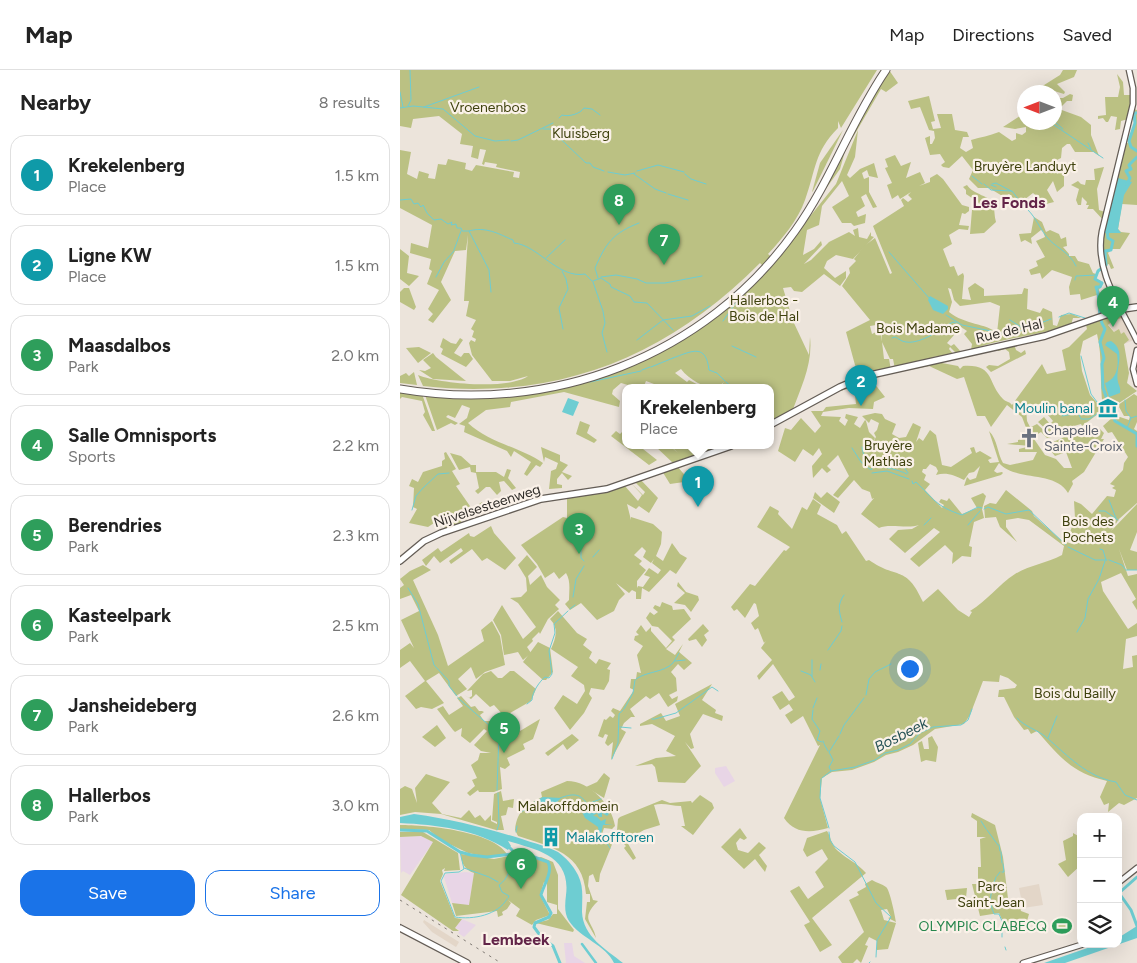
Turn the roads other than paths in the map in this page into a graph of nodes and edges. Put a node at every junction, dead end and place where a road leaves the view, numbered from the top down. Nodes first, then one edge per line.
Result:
1 (880, 70) edge
2 (886, 70) edge
3 (1129, 70) edge
4 (1137, 307) edge
5 (1119, 311) junction
6 (1137, 341) edge
7 (1137, 350) edge
8 (1137, 384) edge
9 (400, 385) edge
10 (400, 390) edge
11 (774, 423) edge
12 (723, 449) edge
13 (400, 561) edge
14 (1137, 868) edge
15 (1122, 879) edge
16 (400, 928) edge
17 (1077, 946) edge
18 (467, 963) edge
19 (1023, 963) edge

1 - 9 highway
2 - 10 highway
3 - 5 main road
4 - 5 main road, Rue de Hal
5 - 6 main road
5 - 11 main road, Rue de Hal
7 - 8 main road
12 - 13 main road, Nijvelsesteenweg
14 - 15 main road
16 - 18 main road
17 - 19 main road

